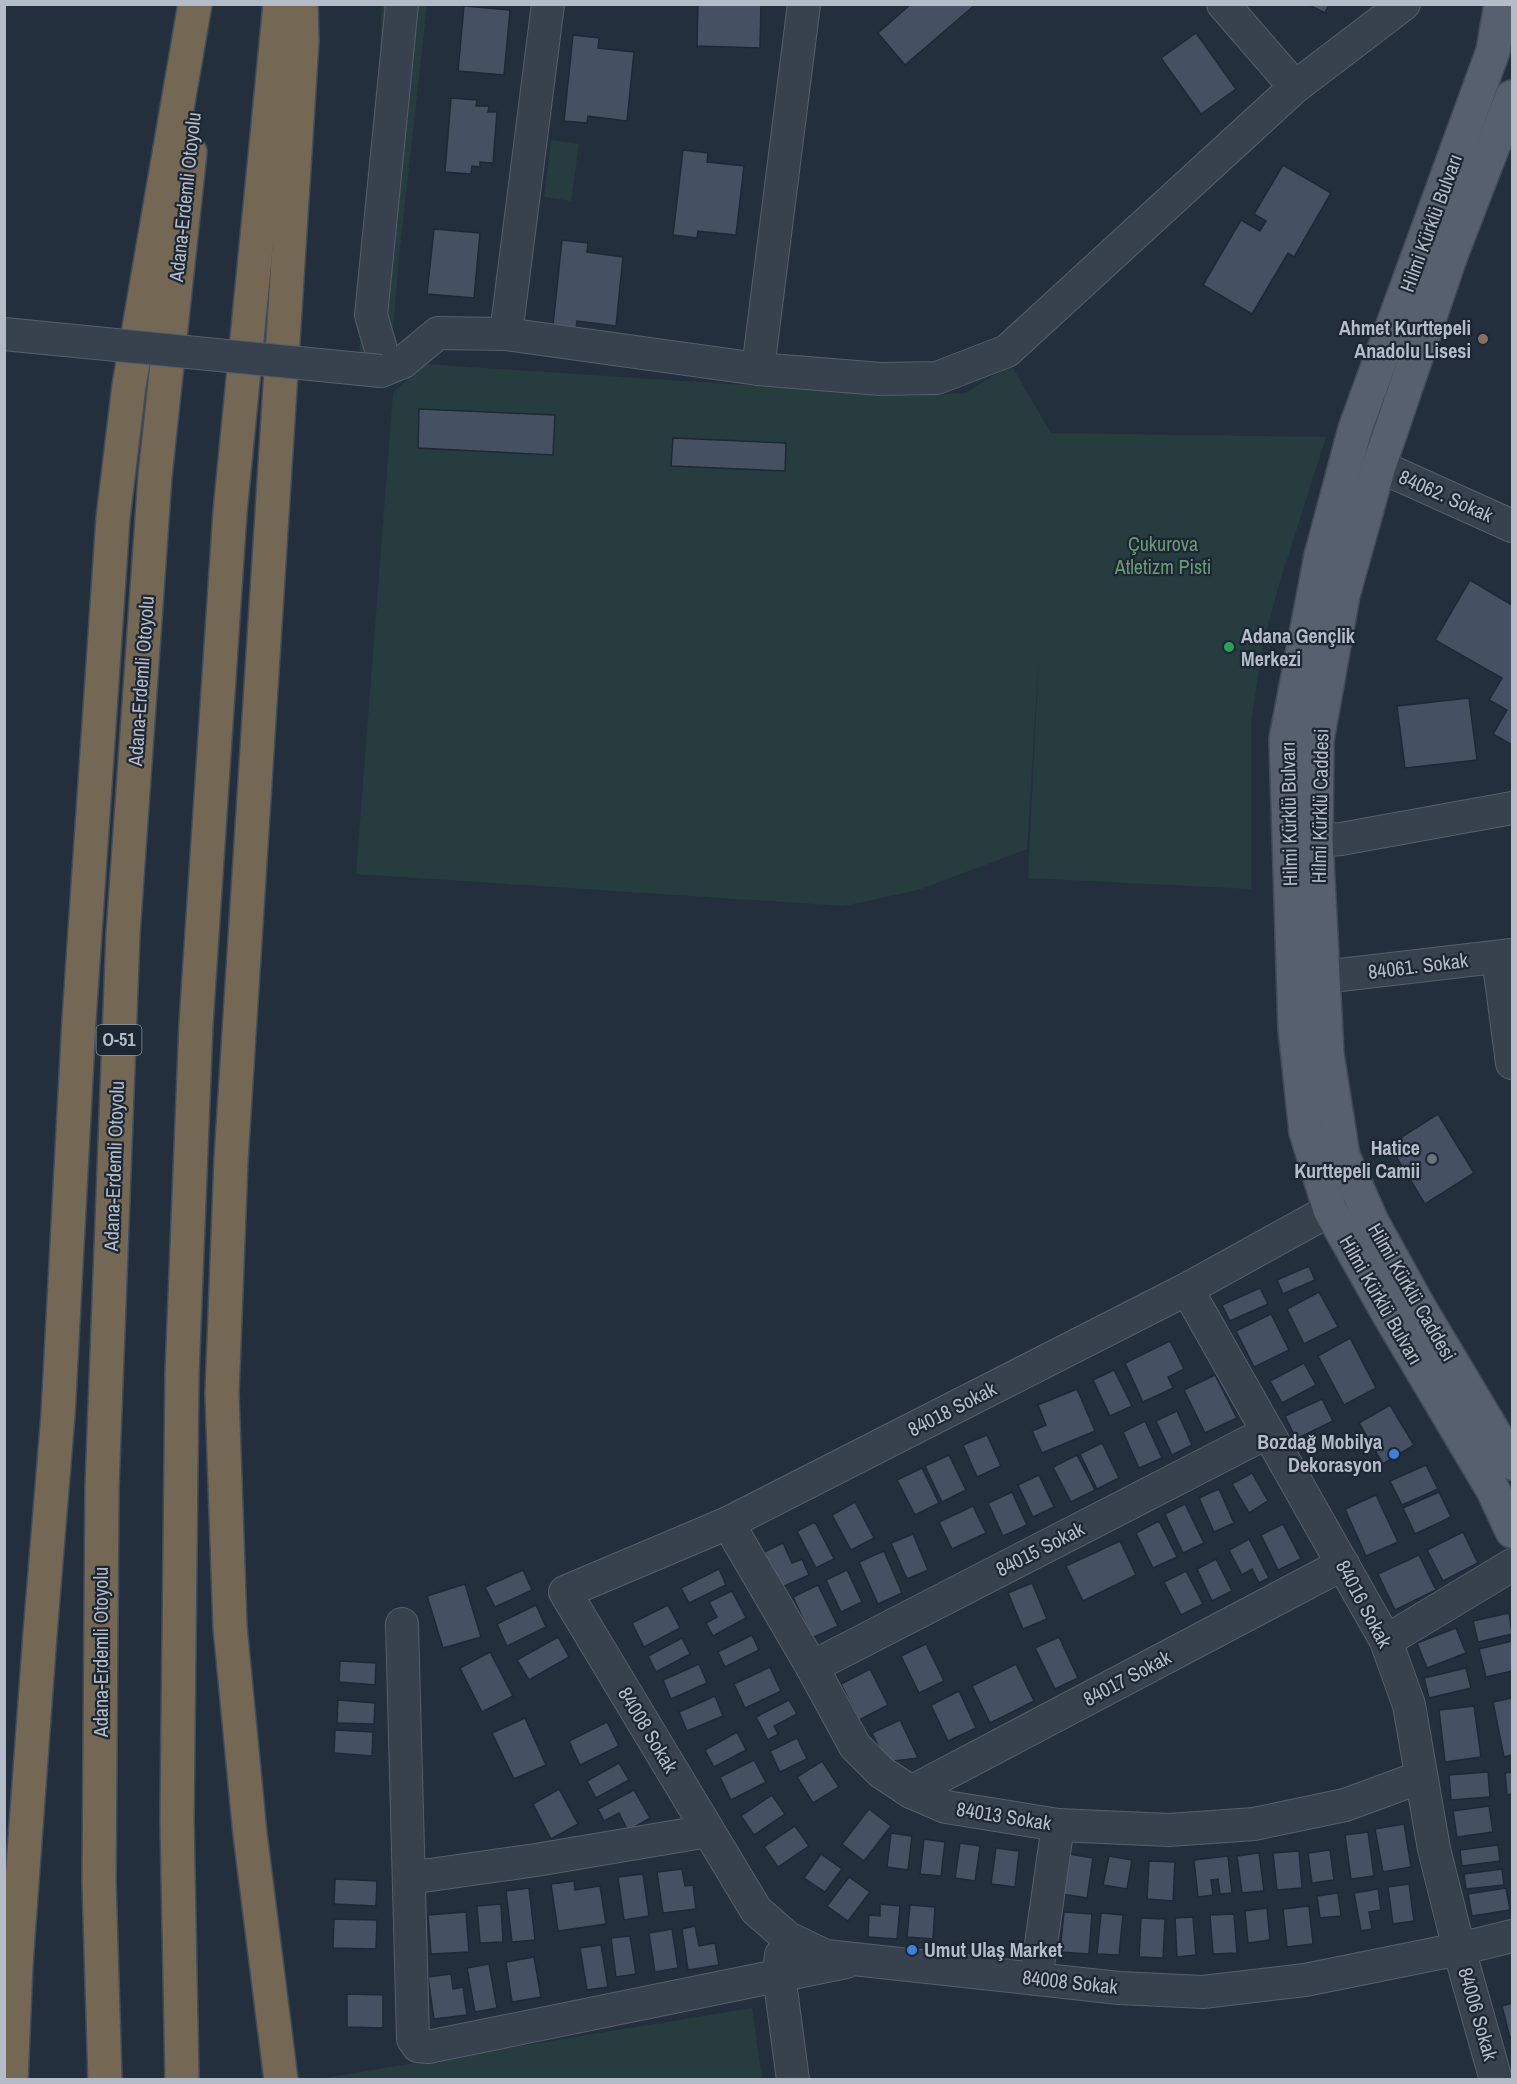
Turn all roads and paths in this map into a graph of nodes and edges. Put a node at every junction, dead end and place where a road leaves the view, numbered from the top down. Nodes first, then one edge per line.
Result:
1 (195, 4) edge
2 (206, 4) edge
3 (280, 4) edge
4 (301, 4) edge
5 (402, 4) edge
6 (548, 4) edge
7 (804, 4) edge
8 (1223, 4) edge
9 (1404, 4) edge
10 (1501, 4) edge
11 (1295, 87) junction
12 (1512, 97) edge
13 (4, 334) edge
14 (506, 334) junction
15 (381, 358) junction
16 (758, 369) junction
17 (1378, 466) junction
18 (1512, 526) edge
19 (1512, 808) edge
20 (1316, 841) junction
21 (1505, 956) edge
22 (1323, 977) junction
23 (1512, 1063) edge
24 (1330, 1210) junction
25 (1187, 1289) junction
26 (1268, 1432) junction
27 (1512, 1463) edge
28 (728, 1523) junction
29 (1512, 1531) edge
30 (1343, 1564) junction
31 (1512, 1565) edge
32 (565, 1592) joint
33 (402, 1624) dead end
34 (1386, 1641) junction
35 (812, 1667) junction
36 (1421, 1777) junction
37 (911, 1792) junction
38 (1058, 1825) junction
39 (708, 1830) junction
40 (409, 1878) junction
41 (1512, 1936) edge
42 (789, 1938) junction
43 (1459, 1949) junction
44 (859, 1960) junction
45 (778, 1975) junction
46 (1036, 1979) junction
47 (11, 2079) edge
48 (105, 2079) edge
49 (182, 2079) edge
50 (281, 2079) edge
51 (793, 2079) edge
52 (1496, 2079) edge

1 - 47 highway
2 - 48 highway, Adana-Erdemli Otoyolu / O-51
3 - 49 highway
4 - 50 highway
5 - 15 street
6 - 14 street
7 - 16 street
8 - 11 street
9 - 11 street
10 - 24 main road, Hilmi Kürklü Bulvarı
11 - 16 street
12 - 17 main road, Hilmi Kürklü Caddesi
13 - 15 street, bridge
14 - 15 street
14 - 16 street
17 - 18 street, 84062. Sokak
17 - 20 main road, Hilmi Kürklü Caddesi
19 - 20 street
20 - 22 main road, Hilmi Kürklü Caddesi
21 - 22 street, 84061. Sokak
21 - 23 street
22 - 27 main road, Hilmi Kürklü Caddesi
24 - 25 street, 84018 Sokak
24 - 29 main road, Hilmi Kürklü Bulvarı
25 - 26 street, 84016 Sokak
25 - 28 street, 84018 Sokak
26 - 30 street, 84016 Sokak
26 - 35 street, 84015 Sokak
28 - 32 street, 84018 Sokak
28 - 35 street, 84013 Sokak
30 - 34 street, 84016 Sokak
30 - 37 street, 84017 Sokak
31 - 34 street
32 - 39 street, 84008 Sokak
33 - 40 street
34 - 36 street, 84016 Sokak
35 - 37 street, 84013 Sokak
36 - 38 street, 84013 Sokak
36 - 43 street, 84016 Sokak
37 - 38 street, 84013 Sokak
38 - 46 street
39 - 40 street
39 - 42 street, 84008 Sokak
40 - 45 street
41 - 43 street, 84008 Sokak
42 - 44 street, 84008 Sokak
42 - 45 street
43 - 46 street, 84008 Sokak
43 - 52 street, 84006 Sokak
44 - 45 street
44 - 46 street, 84008 Sokak
45 - 51 street

